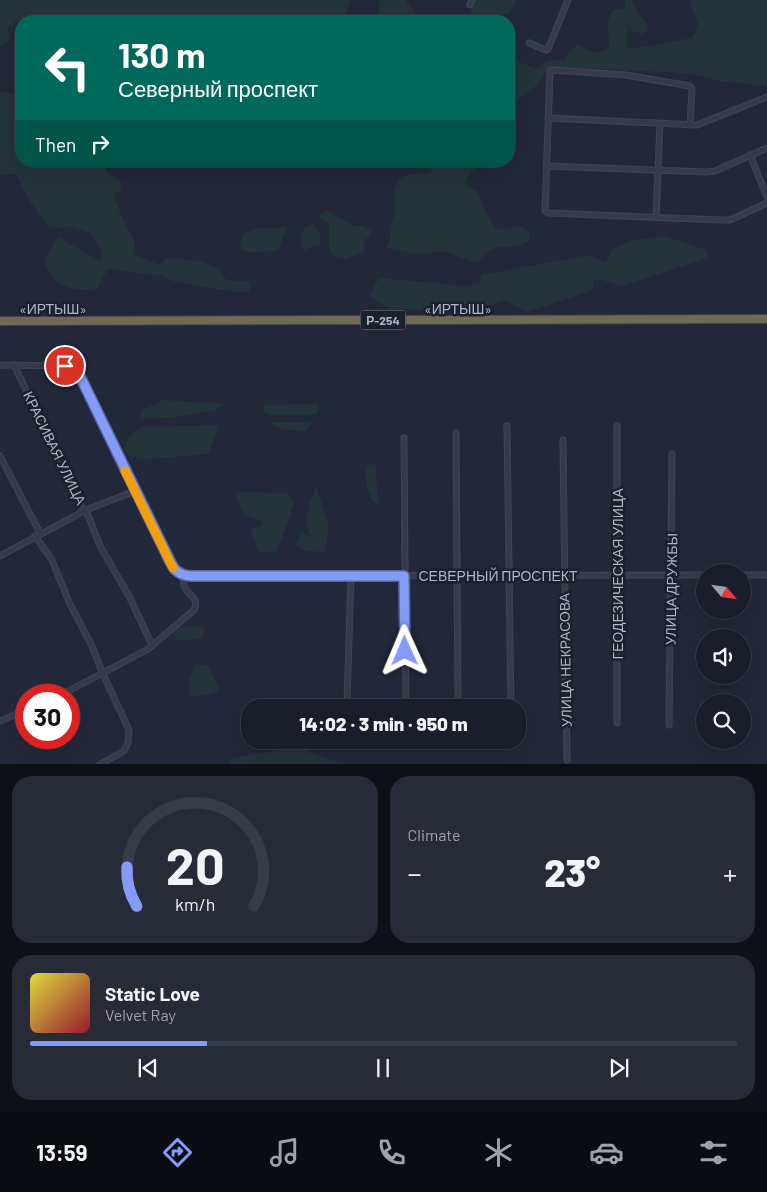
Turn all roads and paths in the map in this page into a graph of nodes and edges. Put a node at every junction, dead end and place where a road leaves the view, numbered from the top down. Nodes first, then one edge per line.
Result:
1 (568, 0) edge
2 (528, 43) dead end
3 (766, 98) edge
4 (767, 105) edge
5 (548, 118) junction
6 (660, 124) junction
7 (690, 125) junction
8 (767, 148) edge
9 (750, 155) junction
10 (547, 166) junction
11 (658, 171) junction
12 (767, 197) edge
13 (767, 203) edge
14 (656, 217) junction
15 (767, 319) edge
16 (0, 321) edge
17 (0, 365) edge
18 (14, 365) junction
19 (508, 426) dead end
20 (617, 426) dead end
21 (456, 434) dead end
22 (404, 438) dead end
23 (563, 440) dead end
24 (672, 454) dead end
25 (0, 456) edge
26 (135, 491) junction
27 (86, 510) junction
28 (40, 534) junction
29 (35, 536) junction
30 (0, 556) edge
31 (183, 575) junction
32 (457, 575) junction
33 (510, 575) junction
34 (617, 575) junction
35 (672, 575) junction
36 (696, 575) edge
37 (751, 575) edge
38 (767, 575) edge
39 (351, 576) junction
40 (404, 576) junction
41 (564, 576) junction
42 (152, 645) junction
43 (102, 672) junction
44 (80, 684) edge
45 (347, 699) edge
46 (406, 699) edge
47 (458, 699) edge
48 (511, 699) edge
49 (15, 715) edge
50 (0, 721) edge
51 (617, 723) dead end
52 (669, 725) dead end
53 (567, 760) dead end
54 (99, 764) edge

1 - 2 street
3 - 4 street
3 - 7 street
5 - 6 street
5 - 7 street
5 - 10 street
6 - 7 street
6 - 11 street
8 - 9 street
9 - 11 street
9 - 12 street
10 - 11 street
10 - 14 street
11 - 14 street
13 - 14 street
15 - 16 highway, «ИРТЫШ» / Р-254
17 - 18 street
18 - 26 street
18 - 27 street, КРАСИВАЯ УЛИЦА
19 - 33 street
20 - 34 street, ГЕОДЕЗИЧЕСКАЯ УЛИЦА
21 - 32 street
22 - 40 street
23 - 41 street, УЛИЦА НЕКРАСОВА
24 - 35 street, УЛИЦА ДРУЖБЫ
25 - 28 street
26 - 27 street, КРАСИВАЯ УЛИЦА
26 - 31 street
27 - 28 street
27 - 42 street
28 - 29 street
29 - 30 street
29 - 43 street
31 - 39 street, СЕВЕРНЫЙ ПРОСПЕКТ
31 - 42 street
32 - 33 street, СЕВЕРНЫЙ ПРОСПЕКТ
32 - 40 street, СЕВЕРНЫЙ ПРОСПЕКТ
32 - 47 street
33 - 41 street, СЕВЕРНЫЙ ПРОСПЕКТ
33 - 48 street
34 - 35 street, СЕВЕРНЫЙ ПРОСПЕКТ
34 - 41 street, СЕВЕРНЫЙ ПРОСПЕКТ
34 - 51 street, ГЕОДЕЗИЧЕСКАЯ УЛИЦА
35 - 36 street, СЕВЕРНЫЙ ПРОСПЕКТ
35 - 52 street, УЛИЦА ДРУЖБЫ
37 - 38 street
39 - 40 street, СЕВЕРНЫЙ ПРОСПЕКТ
39 - 45 street
40 - 46 street
41 - 53 street, УЛИЦА НЕКРАСОВА
42 - 43 street
43 - 44 street
43 - 54 street
49 - 50 street

